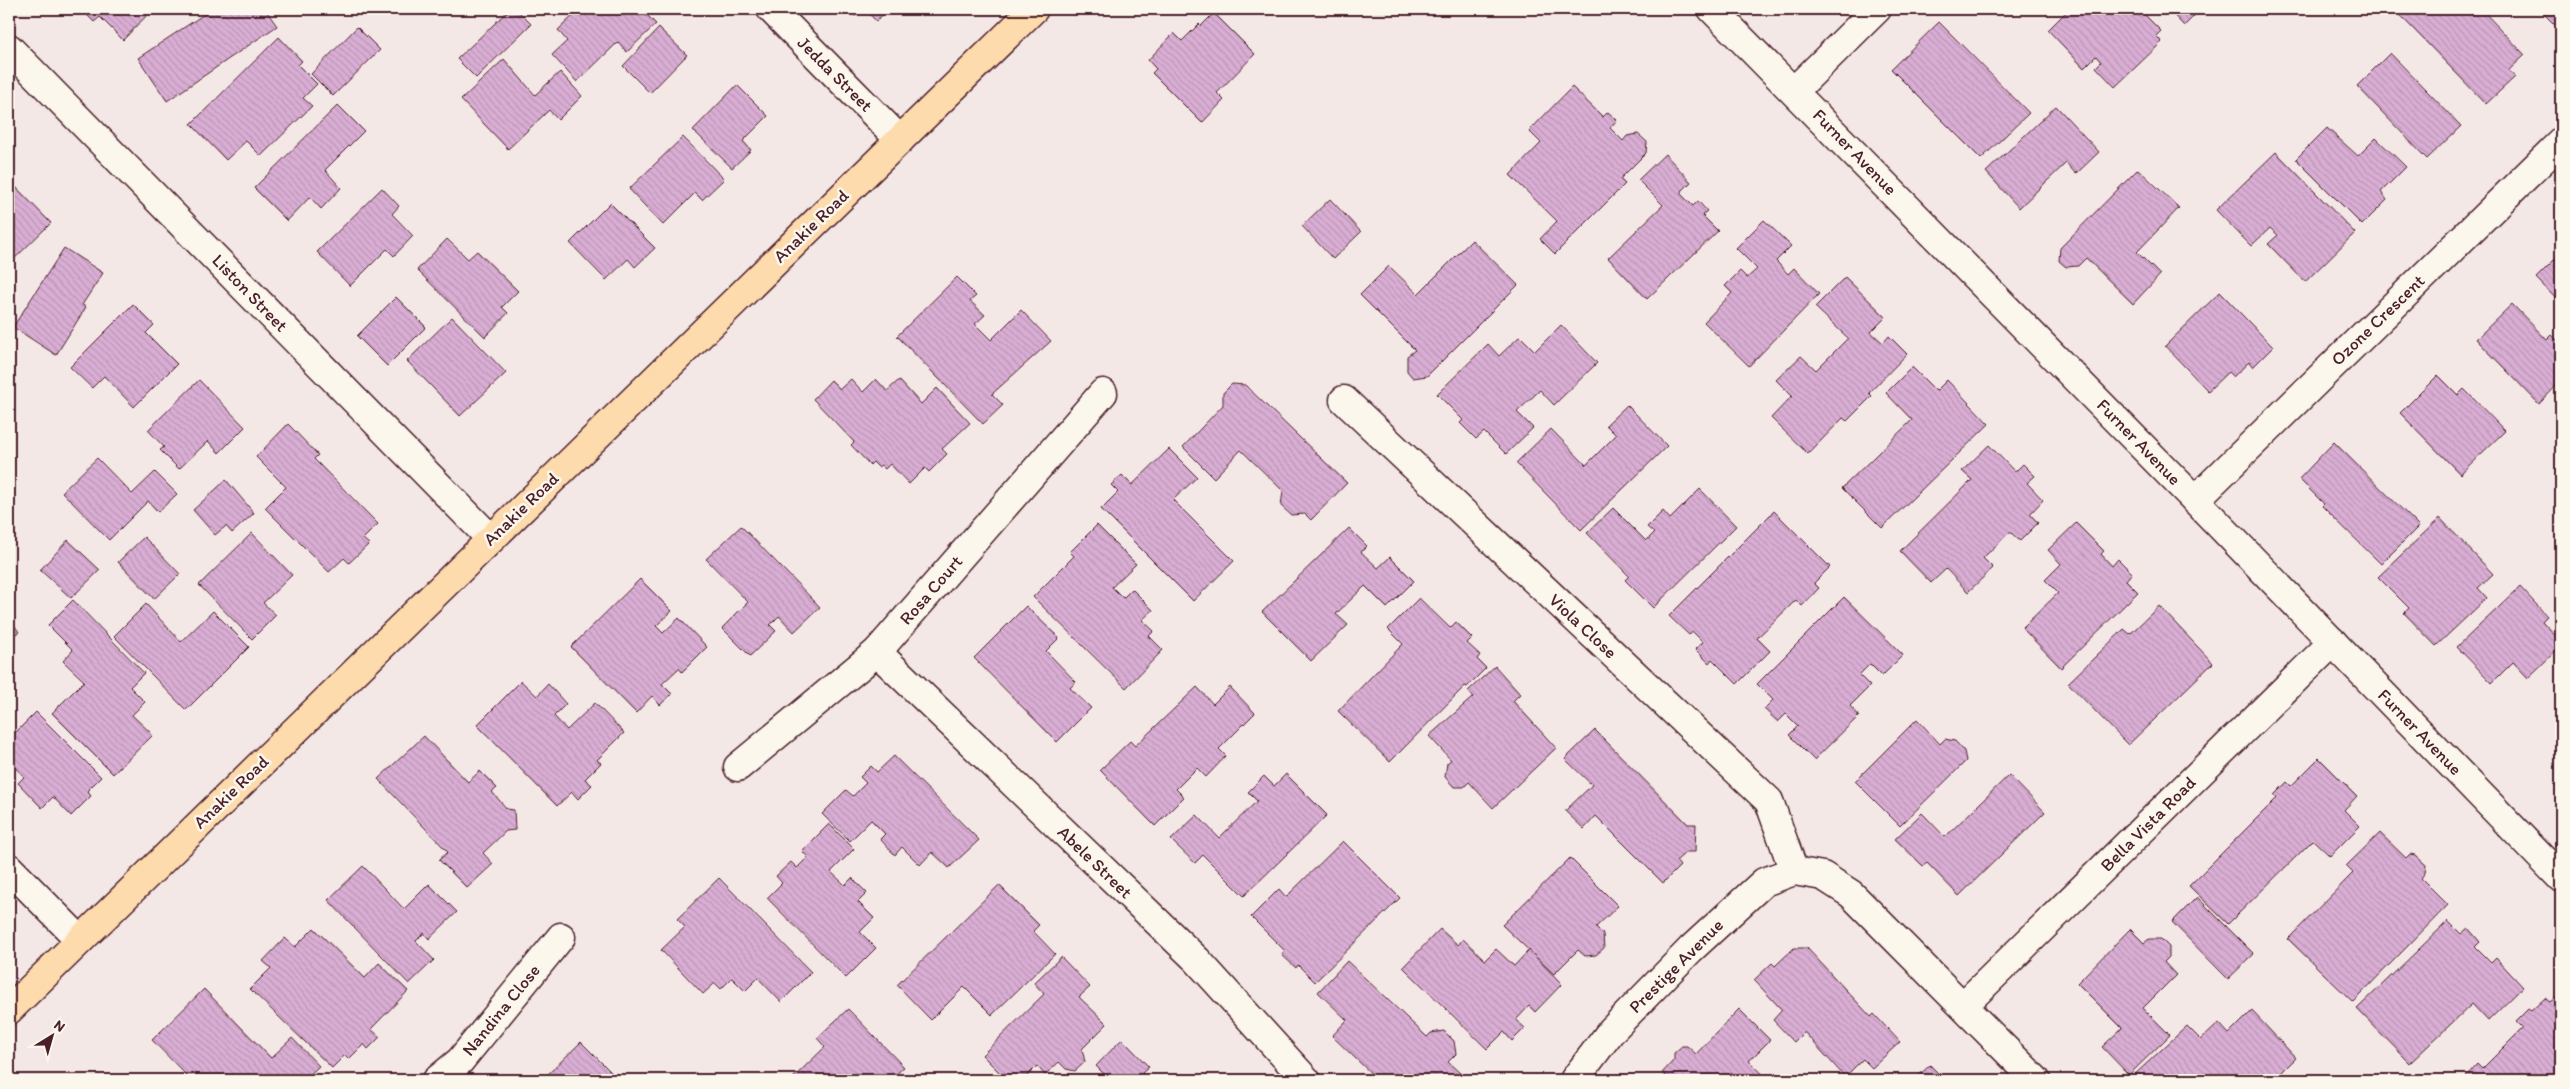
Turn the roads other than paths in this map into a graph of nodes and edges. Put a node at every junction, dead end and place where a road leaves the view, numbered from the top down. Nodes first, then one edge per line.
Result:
1 (770, 9) edge
2 (1034, 9) edge
3 (1712, 9) edge
4 (1877, 9) edge
5 (9, 48) edge
6 (1794, 91) junction
7 (900, 140) junction
8 (2561, 142) edge
9 (1103, 393) dead end
10 (1344, 400) dead end
11 (2195, 500) junction
12 (491, 539) junction
13 (2333, 642) junction
14 (877, 652) junction
15 (738, 767) dead end
16 (9, 868) edge
17 (1794, 871) junction
18 (2561, 878) edge
19 (561, 937) dead end
20 (80, 940) junction
21 (1963, 1006) junction
22 (9, 1010) edge
23 (437, 1080) edge
24 (1306, 1080) edge
25 (1574, 1080) edge
26 (2036, 1080) edge

1 - 7 street, Jedda Street
2 - 7 main road, Anakie Road
3 - 6 street, Furner Avenue
4 - 6 street
5 - 12 street, Liston Street
6 - 11 street, Furner Avenue
7 - 12 main road, Anakie Road
8 - 11 street, Ozone Crescent
9 - 14 street, Rosa Court
10 - 17 street, Viola Close
11 - 13 street, Furner Avenue
12 - 20 main road, Anakie Road
13 - 18 street, Furner Avenue
13 - 21 street, Bella Vista Road
14 - 15 street, Rosa Court
14 - 24 street, Abele Street
16 - 20 street
17 - 21 street
17 - 25 street, Prestige Avenue
19 - 23 street, Nandina Close
20 - 22 main road, Anakie Road
21 - 26 street

